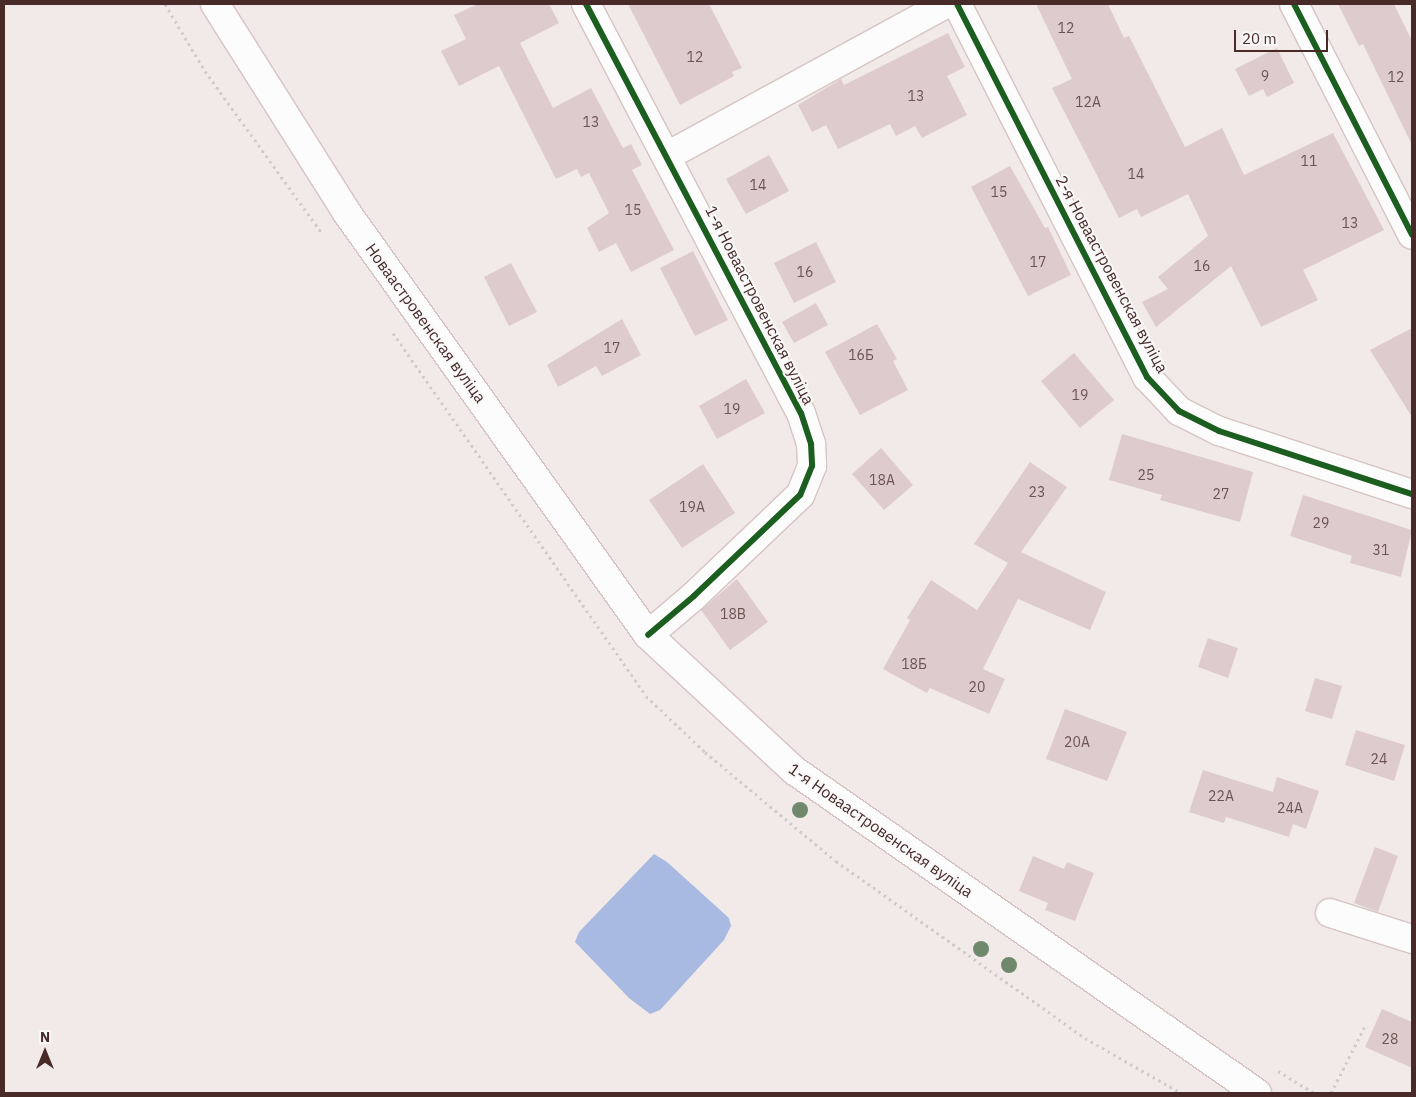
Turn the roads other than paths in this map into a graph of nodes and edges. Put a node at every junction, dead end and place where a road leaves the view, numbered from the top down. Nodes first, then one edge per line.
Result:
1 (215, 4) edge
2 (586, 4) edge
3 (946, 4) edge
4 (958, 4) edge
5 (1294, 4) edge
6 (667, 156) junction
7 (1412, 235) edge
8 (1412, 494) edge
9 (648, 634) junction
10 (1330, 912) dead end
11 (1412, 939) edge
12 (1257, 1093) edge

1 - 9 street, Новаастровенская вуліца
2 - 6 street, 1-я Новаастровенская вуліца
3 - 6 street
4 - 8 street, 2-я Новаастровенская вуліца
5 - 7 street
6 - 9 street, 1-я Новаастровенская вуліца
9 - 12 street, 1-я Новаастровенская вуліца
10 - 11 street

